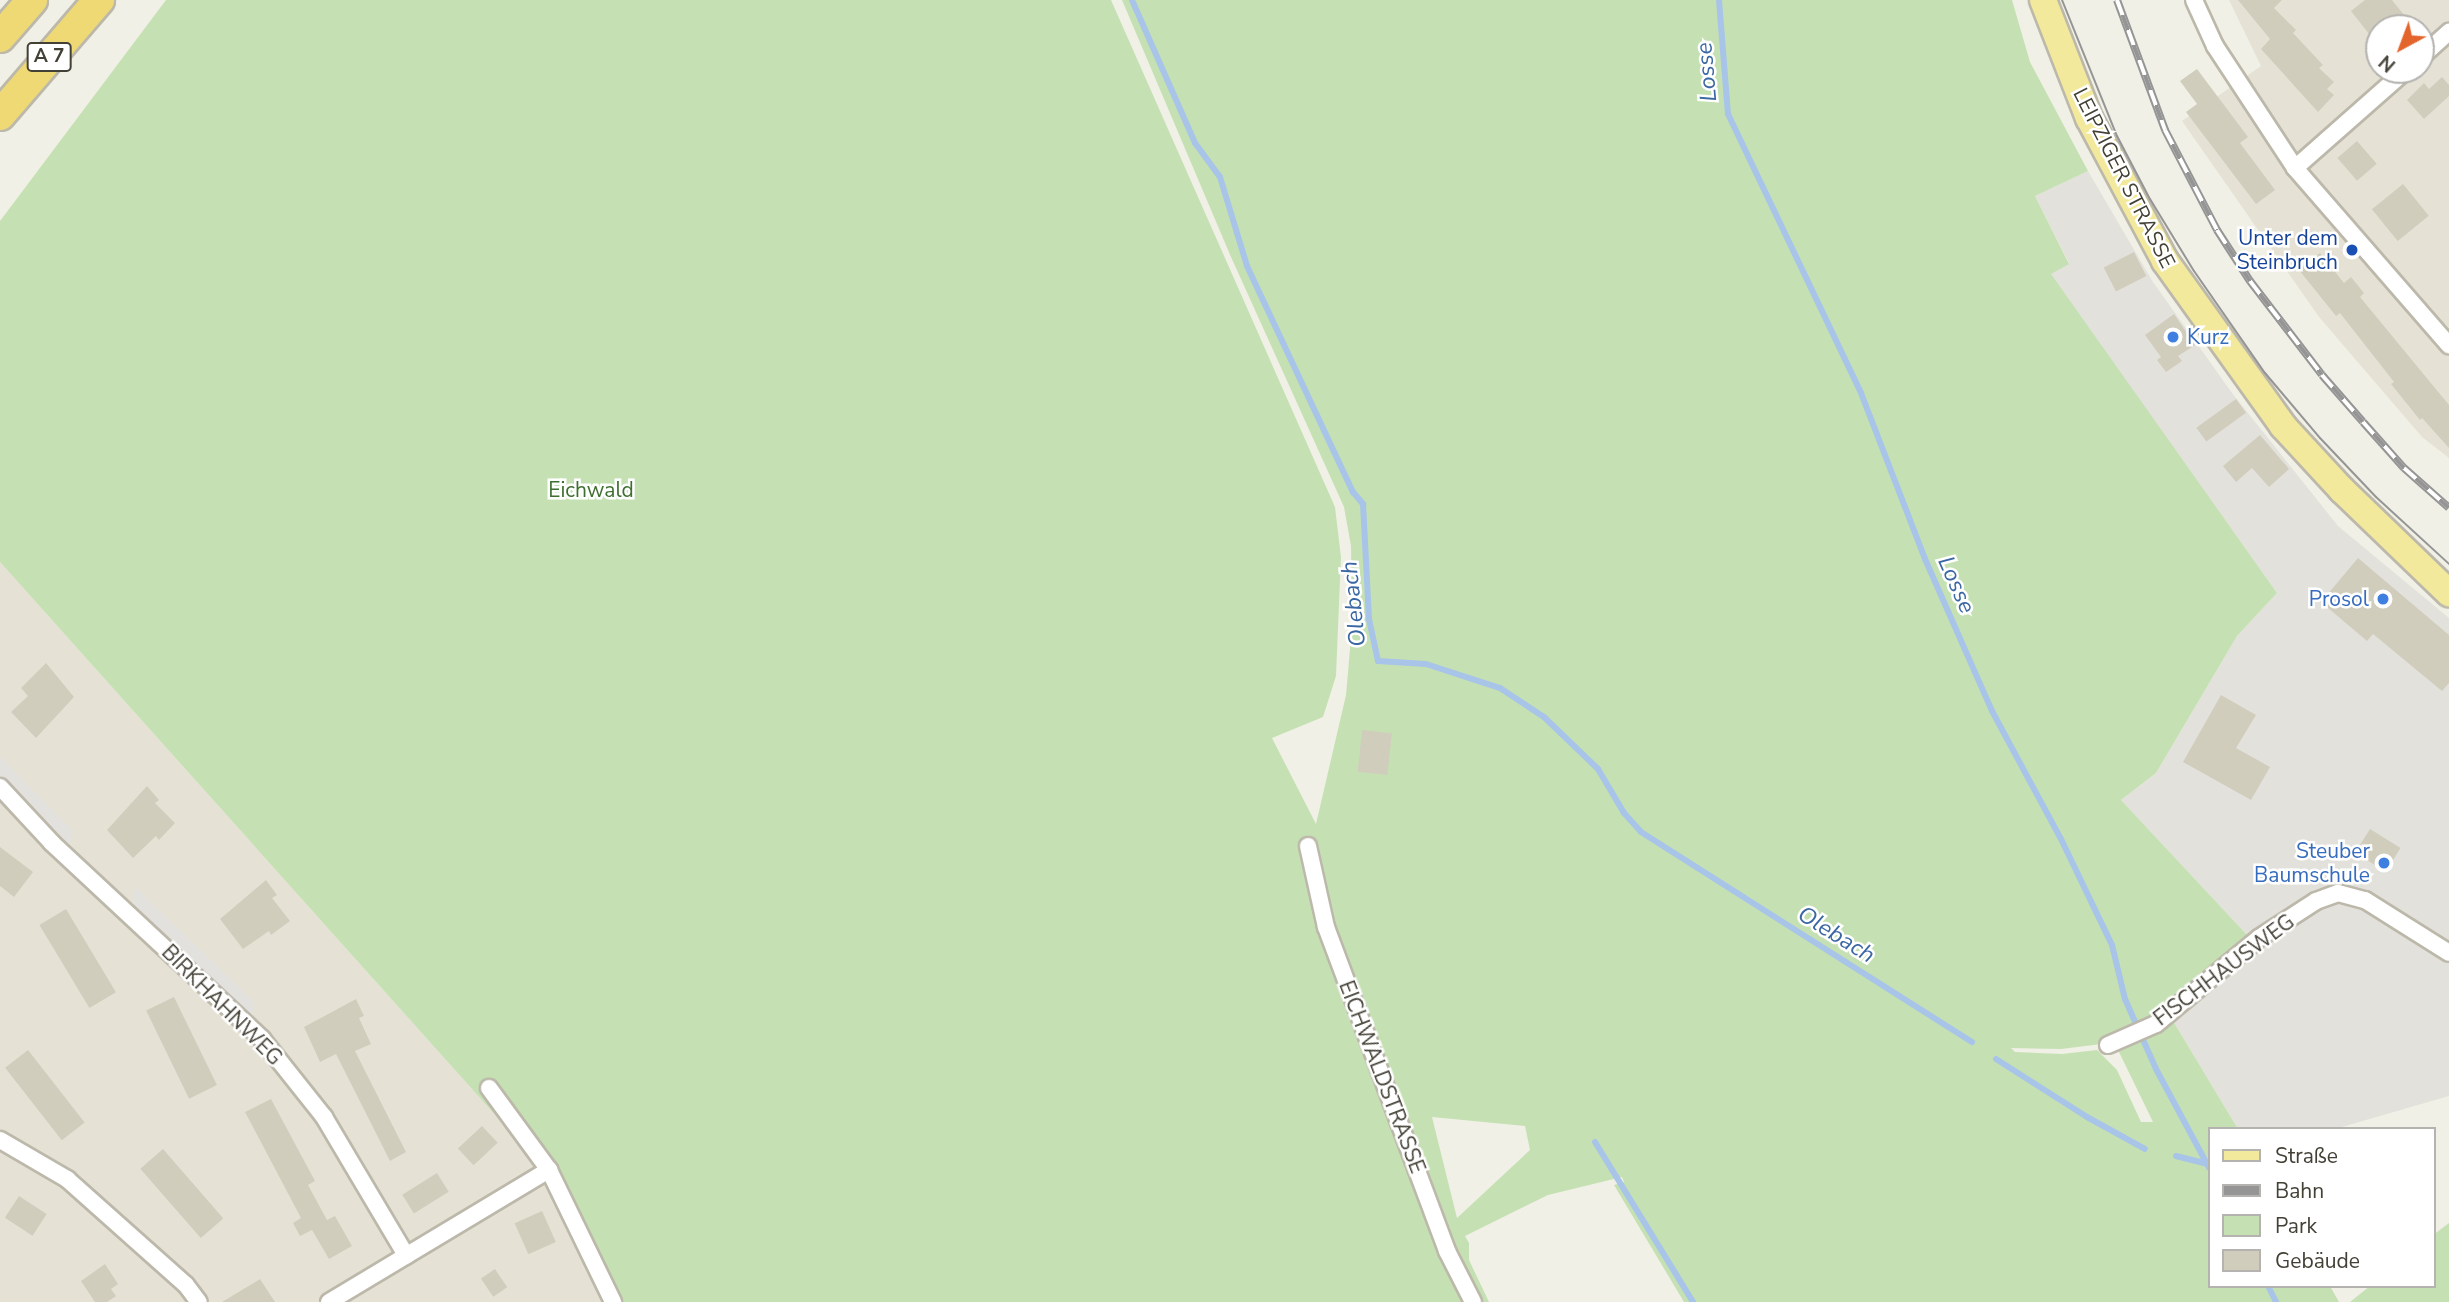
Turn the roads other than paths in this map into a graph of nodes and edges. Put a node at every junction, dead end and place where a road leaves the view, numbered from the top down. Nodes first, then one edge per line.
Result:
1 (33, 0) edge
2 (99, 0) edge
3 (2043, 0) edge
4 (2194, 0) edge
5 (2449, 32) edge
6 (0, 37) edge
7 (2435, 44) edge
8 (2390, 84) edge
9 (0, 115) edge
10 (2295, 168) junction
11 (2449, 345) edge
12 (2449, 593) edge
13 (0, 787) edge
14 (1307, 846) dead end
15 (2449, 953) edge
16 (2108, 1045) dead end
17 (489, 1088) dead end
18 (0, 1140) edge
19 (549, 1170) junction
20 (406, 1255) junction
21 (199, 1302) edge
22 (329, 1302) edge
23 (612, 1302) edge
24 (1473, 1302) edge

1 - 6 highway, A 7
2 - 9 highway, A 7
3 - 12 main road, LEIPZIGER STRASSE
4 - 10 street
5 - 7 street
8 - 10 street
10 - 11 street
13 - 20 street, BIRKHAHNWEG
14 - 24 street, EICHWALDSTRASSE
15 - 16 street, FISCHHAUSWEG
17 - 19 street
18 - 21 street
19 - 20 street
19 - 23 street
20 - 22 street

